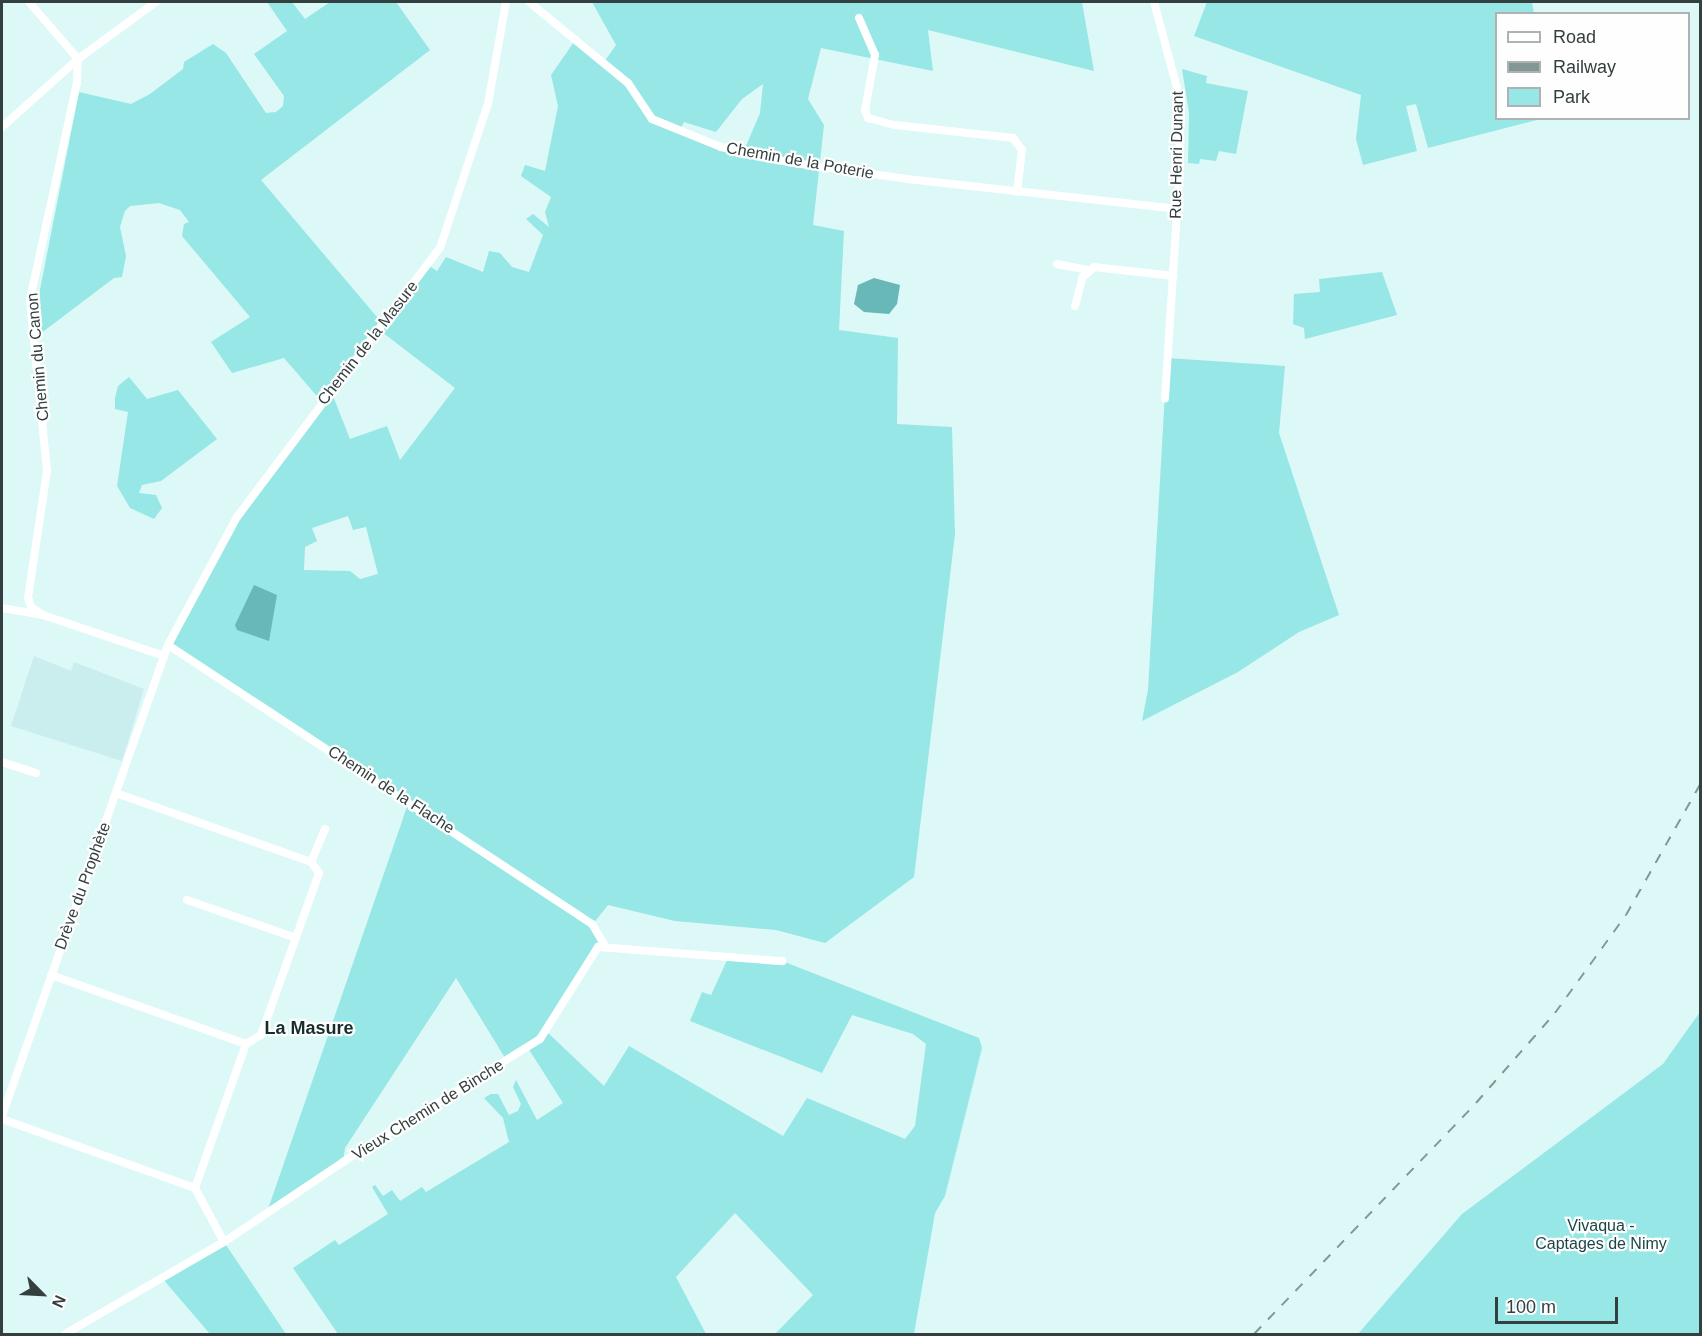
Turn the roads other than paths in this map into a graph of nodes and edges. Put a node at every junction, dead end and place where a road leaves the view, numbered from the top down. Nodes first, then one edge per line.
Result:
1 (29, 2) edge
2 (156, 2) edge
3 (506, 2) edge
4 (529, 2) edge
5 (1154, 2) edge
6 (859, 18) dead end
7 (78, 59) junction
8 (2, 127) edge
9 (1017, 192) junction
10 (1178, 209) junction
11 (1057, 264) dead end
12 (1088, 270) junction
13 (1173, 276) junction
14 (1075, 306) dead end
15 (1165, 399) dead end
16 (2, 608) edge
17 (43, 615) junction
18 (168, 645) junction
19 (164, 656) junction
20 (2, 762) edge
21 (36, 773) dead end
22 (116, 793) junction
23 (325, 829) dead end
24 (311, 862) junction
25 (187, 900) dead end
26 (296, 938) junction
27 (604, 945) junction
28 (782, 961) dead end
29 (51, 975) junction
30 (246, 1044) junction
31 (2, 1117) edge
32 (195, 1188) junction
33 (224, 1242) junction
34 (65, 1335) edge

1 - 7 street
2 - 7 street
3 - 18 street, Chemin de la Masure
4 - 9 street, Chemin de la Poterie
5 - 10 street, Rue Henri Dunant
6 - 9 street
7 - 8 street
7 - 17 street, Chemin du Canon
9 - 10 street, Chemin de la Poterie
10 - 13 street, Rue Henri Dunant
11 - 12 street
12 - 13 street
12 - 14 street
13 - 15 street, Rue Henri Dunant
16 - 17 street
17 - 19 street
18 - 19 street, Chemin de la Masure
18 - 27 street, Chemin de la Flache
19 - 22 street, Drève du Prophète
20 - 21 street
22 - 24 street
22 - 29 street, Drève du Prophète
23 - 24 street
24 - 26 street
25 - 26 street
26 - 30 street
27 - 28 street
27 - 33 street, Vieux Chemin de Binche
29 - 30 street
29 - 31 street, Drève du Prophète
30 - 32 street
31 - 32 street
32 - 33 street
33 - 34 street, Vieux Chemin de Binche

